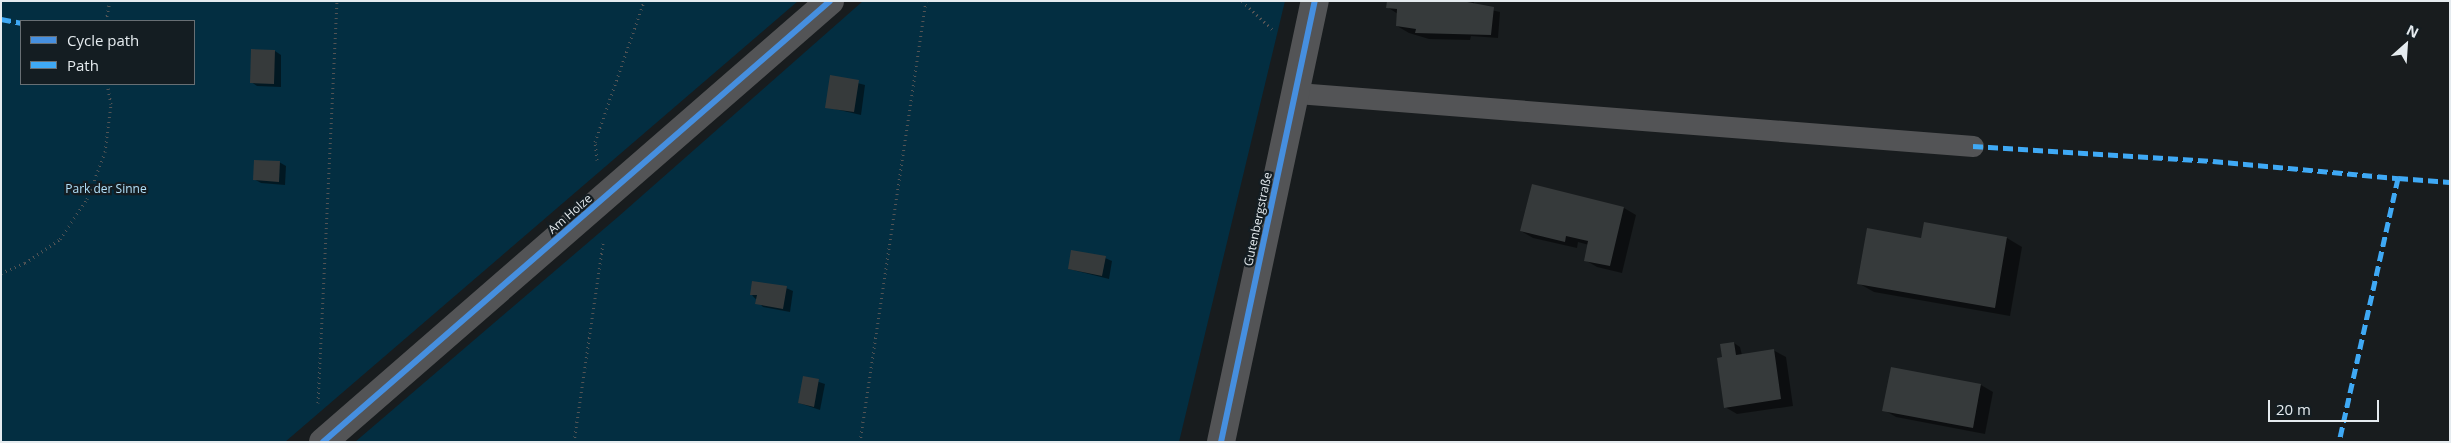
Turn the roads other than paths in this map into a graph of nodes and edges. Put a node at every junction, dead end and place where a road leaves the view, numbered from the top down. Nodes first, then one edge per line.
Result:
1 (830, 1) edge
2 (1316, 1) edge
3 (1297, 93) junction
4 (1973, 146) dead end
5 (330, 435) edge
6 (1221, 442) edge

1 - 5 street, Am Holze
2 - 3 street, Gutenbergstraße
3 - 4 lane
3 - 6 street, Gutenbergstraße

